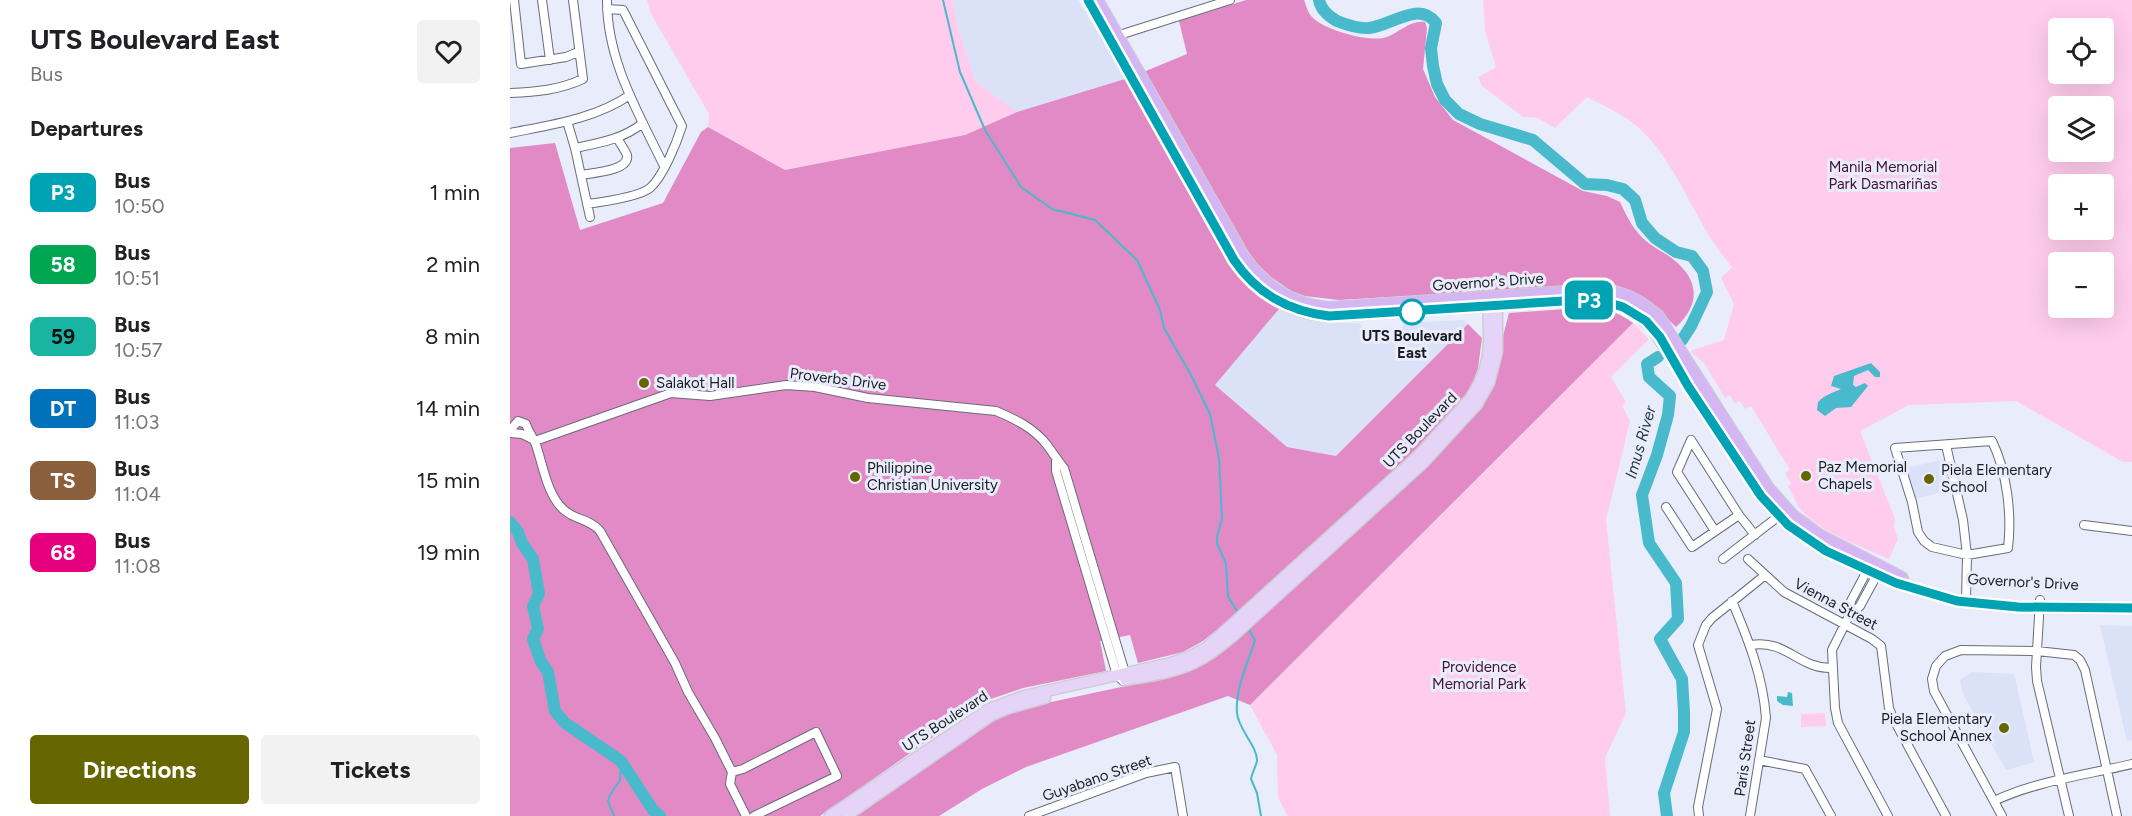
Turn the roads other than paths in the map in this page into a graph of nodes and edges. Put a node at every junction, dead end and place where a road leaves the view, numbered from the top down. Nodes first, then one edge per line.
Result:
1 (514, 0) edge
2 (542, 0) edge
3 (573, 0) edge
4 (1088, 0) edge
5 (1097, 0) edge
6 (1230, 0) edge
7 (608, 4) edge
8 (1113, 37) junction
9 (578, 52) junction
10 (550, 60) junction
11 (510, 93) edge
12 (630, 95) junction
13 (567, 121) junction
14 (643, 123) junction
15 (510, 133) edge
16 (617, 138) junction
17 (576, 148) junction
18 (664, 166) junction
19 (581, 175) junction
20 (587, 204) junction
21 (590, 218) dead end
22 (1492, 304) junction
23 (1678, 358) junction
24 (516, 431) edge
25 (535, 441) junction
26 (1946, 445) junction
27 (1666, 507) dead end
28 (1739, 515) junction
29 (1779, 516) junction
30 (2084, 525) dead end
31 (1715, 531) junction
32 (2132, 531) edge
33 (1755, 535) junction
34 (1967, 555) junction
35 (1723, 559) dead end
36 (1748, 559) dead end
37 (1874, 569) junction
38 (1764, 576) junction
39 (1966, 599) junction
40 (2132, 600) edge
41 (1732, 601) junction
42 (2039, 604) junction
43 (2105, 604) junction
44 (2132, 608) edge
45 (1844, 625) junction
46 (1751, 645) junction
47 (2037, 651) junction
48 (1832, 668) junction
49 (1122, 676) junction
50 (1760, 760) junction
51 (2132, 764) edge
52 (2107, 770) junction
53 (732, 772) junction
54 (2061, 780) junction
55 (1994, 801) junction
56 (1827, 815) edge
57 (746, 816) edge
58 (754, 816) edge
59 (830, 816) edge
60 (846, 816) edge
61 (1029, 816) edge
62 (1183, 816) edge
63 (1699, 816) edge
64 (1750, 816) edge
65 (1888, 816) edge
66 (1946, 816) edge
67 (2002, 816) edge
68 (2069, 816) edge
69 (2117, 816) edge

1 - 10 street
2 - 10 street
3 - 9 street
4 - 8 highway, Governor's Drive
5 - 8 highway, Governor's Drive
6 - 8 street
7 - 12 street
7 - 18 street
8 - 22 highway, Governor's Drive
9 - 10 street
9 - 11 street
12 - 13 street
12 - 14 street
13 - 15 street
13 - 17 street
14 - 16 street
14 - 18 street
16 - 17 street
16 - 19 street
17 - 19 street
18 - 20 street
19 - 20 street
20 - 21 street
22 - 23 highway, Governor's Drive
22 - 49 main road, UTS Boulevard
23 - 29 highway, Governor's Drive
23 - 37 highway, Governor's Drive
24 - 25 street
25 - 49 street, Proverbs Drive
25 - 53 street
26 - 34 street
26 - 34 street
26 - 34 street
27 - 31 street
28 - 31 street
28 - 31 street
28 - 33 street
29 - 33 street
29 - 37 highway, Governor's Drive
30 - 32 street
33 - 35 street
34 - 39 street
36 - 38 street, Vienna Street
37 - 39 highway, Governor's Drive
37 - 45 street
38 - 41 street
38 - 45 street, Vienna Street
39 - 42 highway, Governor's Drive
40 - 43 highway, Governor's Drive
41 - 46 street, Paris Street
41 - 63 street
42 - 43 highway, Governor's Drive
42 - 47 street
43 - 44 highway, Governor's Drive
45 - 48 street
45 - 66 street, Vienna Street
46 - 48 street
46 - 50 street, Paris Street
47 - 52 street
47 - 54 street
47 - 55 street
48 - 65 street
49 - 59 main road, UTS Boulevard
49 - 60 main road, UTS Boulevard
50 - 56 street
50 - 64 street, Paris Street
51 - 52 street
52 - 54 street
52 - 69 street
53 - 57 street
53 - 58 street
54 - 55 street
54 - 68 street
55 - 67 street
61 - 62 street, Guyabano Street

